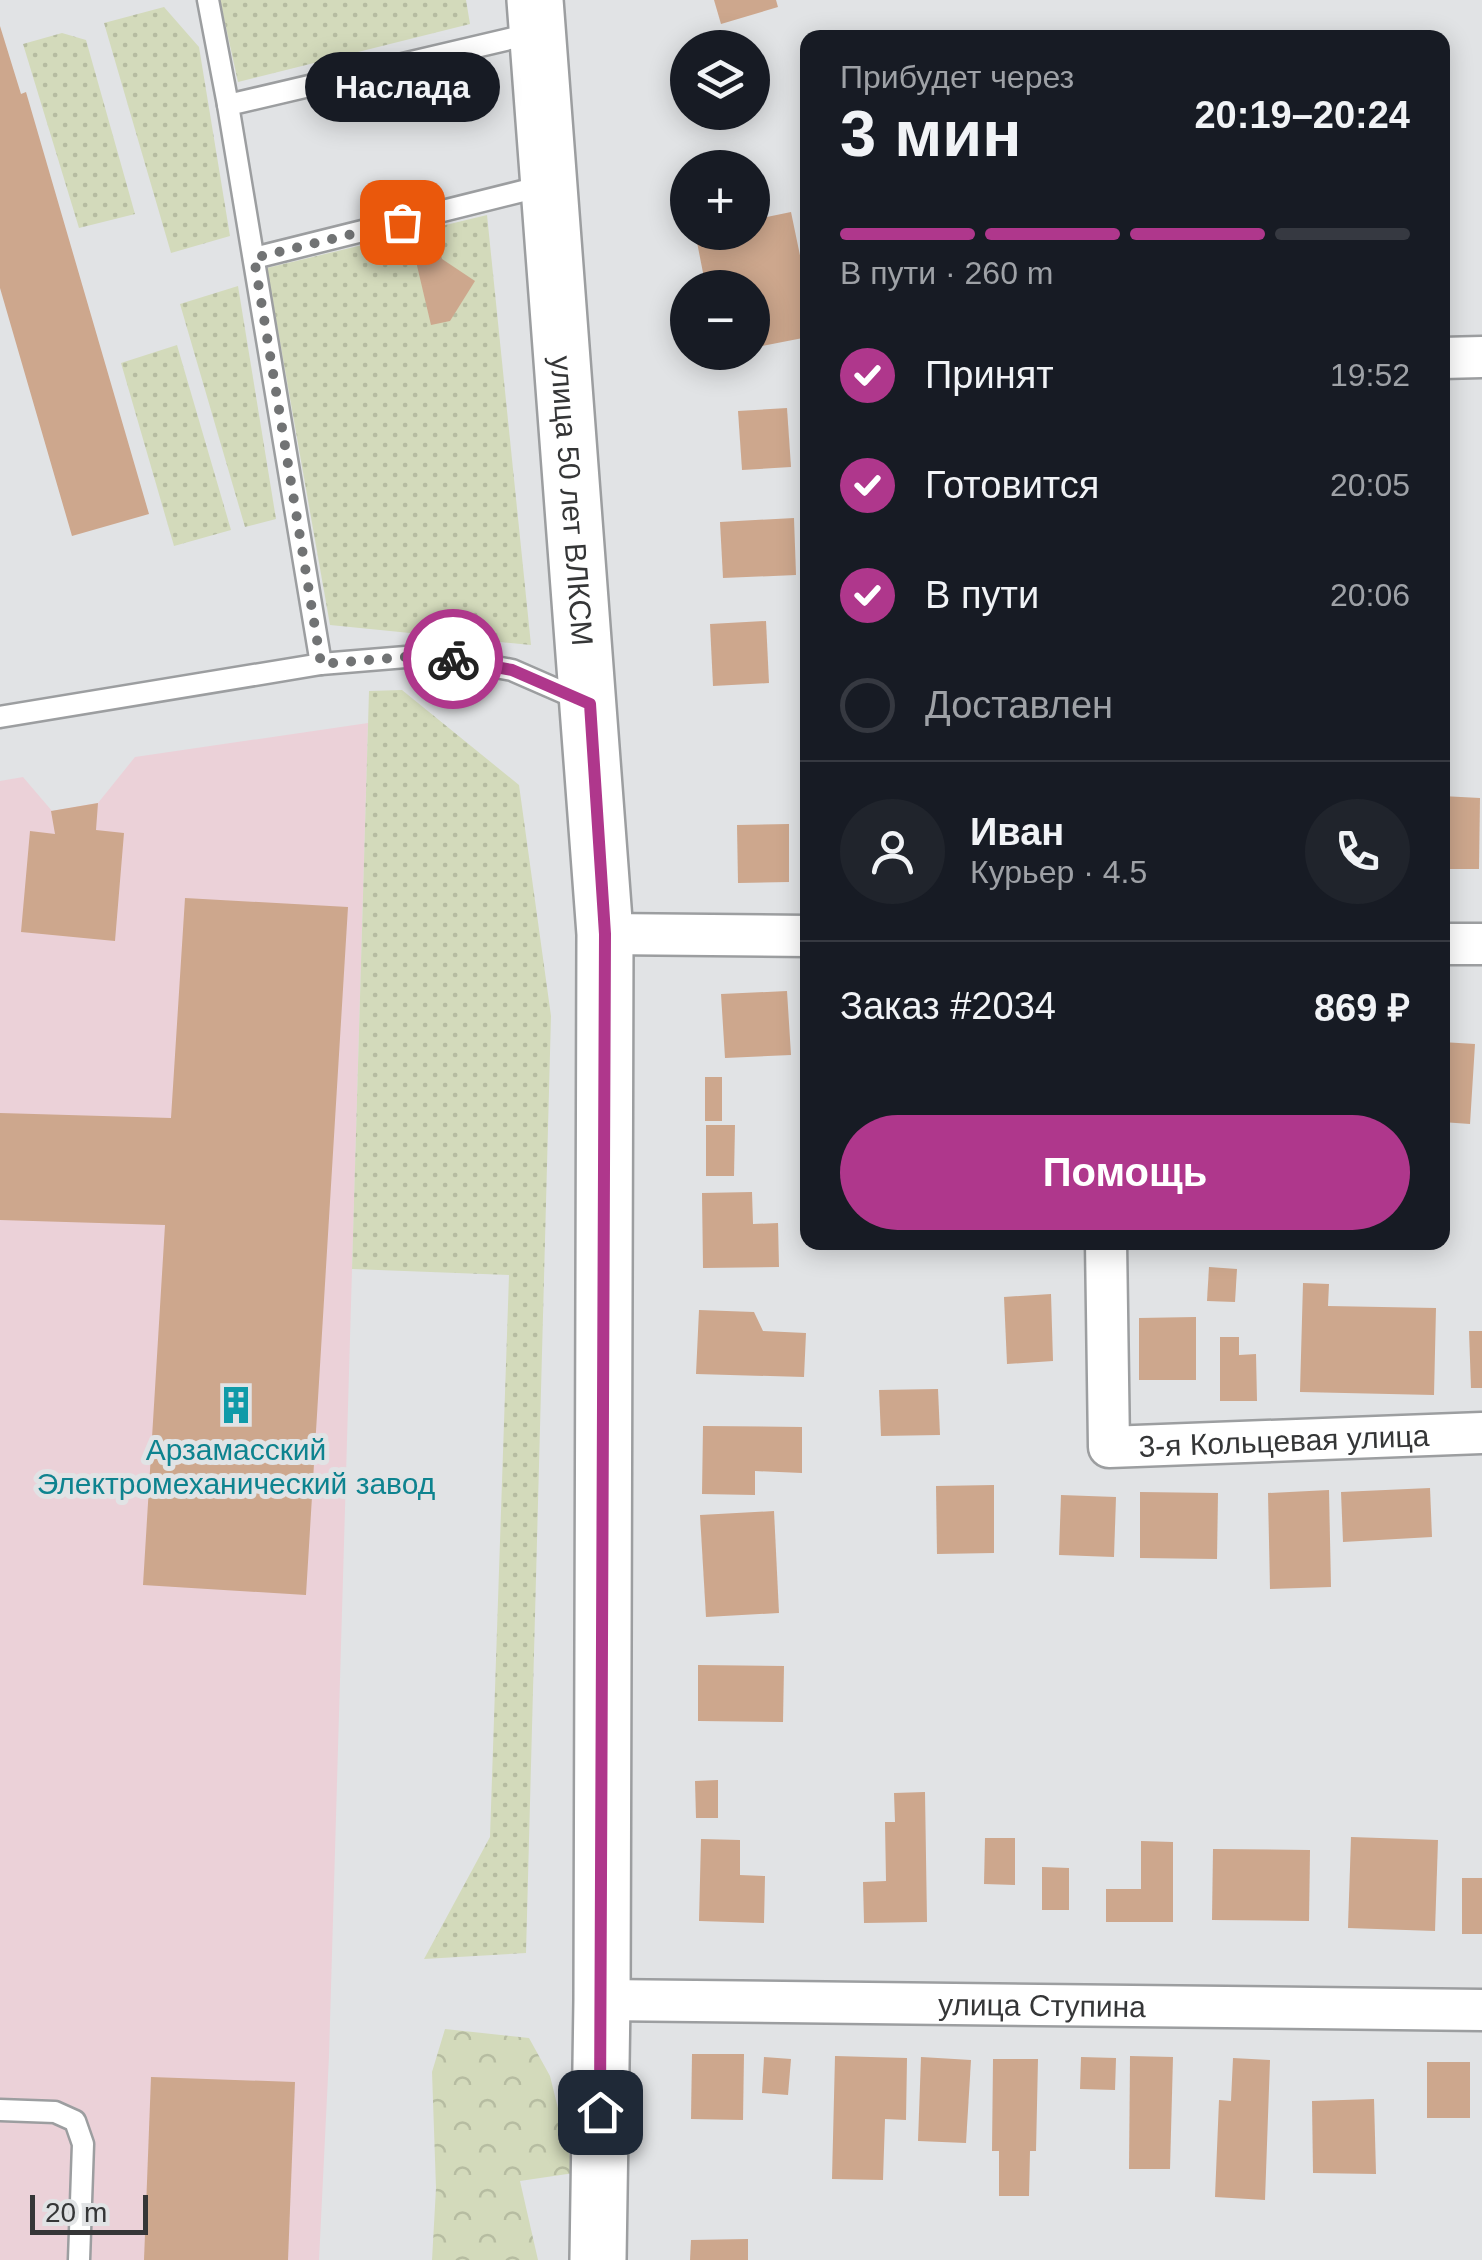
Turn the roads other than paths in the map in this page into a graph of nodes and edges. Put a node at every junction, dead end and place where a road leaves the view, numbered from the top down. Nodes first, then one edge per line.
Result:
1 (208, 0) edge
2 (536, 16) edge
3 (228, 106) junction
4 (549, 185) junction
5 (254, 258) junction
6 (1482, 357) edge
7 (1450, 358) edge
8 (321, 664) junction
9 (590, 704) junction
10 (0, 717) edge
11 (605, 934) junction
12 (800, 936) edge
13 (1450, 944) edge
14 (1482, 944) edge
15 (1106, 1250) edge
16 (1482, 1433) edge
17 (602, 2000) junction
18 (1482, 2010) edge
19 (0, 2110) edge
20 (78, 2260) edge
21 (598, 2260) edge

1 - 3 lane
2 - 3 lane
2 - 4 street, улица 50 лет ВЛКСМ
3 - 5 lane
4 - 5 lane
4 - 9 street, улица 50 лет ВЛКСМ
5 - 8 lane
6 - 7 street
8 - 9 lane
8 - 10 lane
9 - 11 street, улица 50 лет ВЛКСМ
11 - 12 street
11 - 17 street, улица 50 лет ВЛКСМ
13 - 14 street
15 - 16 street, 3-я Кольцевая улица
17 - 18 street, улица Ступина
17 - 21 street, улица 50 лет ВЛКСМ
19 - 20 lane

